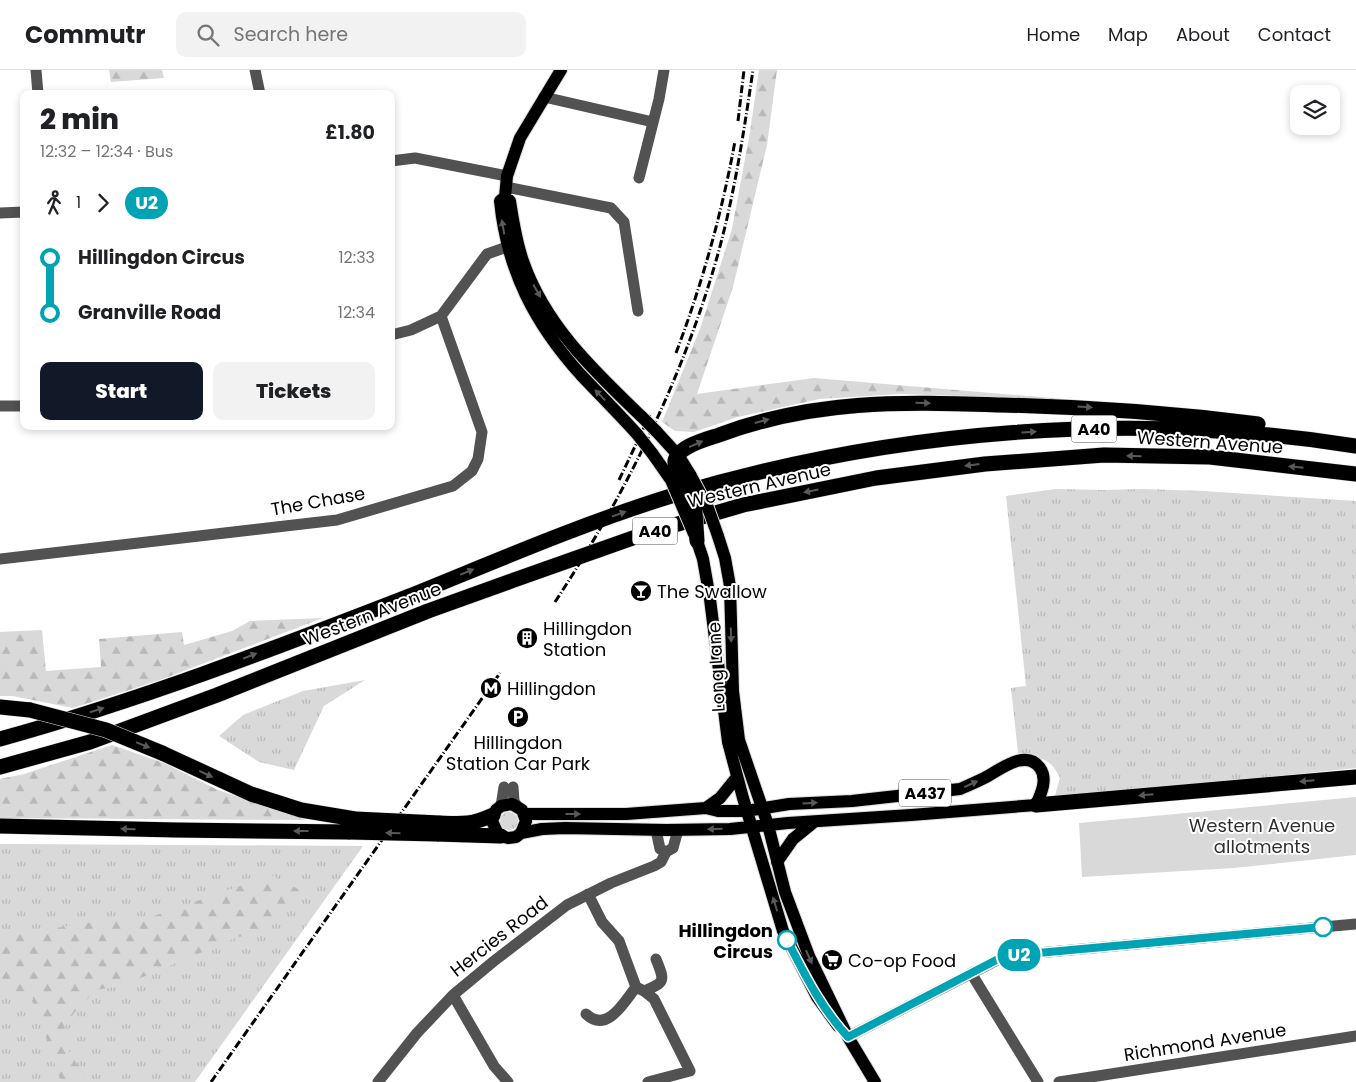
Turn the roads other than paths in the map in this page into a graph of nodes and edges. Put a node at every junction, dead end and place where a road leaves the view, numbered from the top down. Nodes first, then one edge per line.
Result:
1 (36, 70) edge
2 (255, 70) edge
3 (561, 70) edge
4 (664, 70) edge
5 (38, 90) edge
6 (259, 90) edge
7 (544, 97) junction
8 (653, 122) junction
9 (395, 161) edge
10 (639, 178) dead end
11 (506, 187) junction
12 (20, 212) edge
13 (0, 213) edge
14 (507, 247) junction
15 (638, 311) dead end
16 (441, 316) junction
17 (395, 334) edge
18 (0, 406) edge
19 (20, 406) edge
20 (1351, 445) edge
21 (678, 455) junction
22 (1356, 474) edge
23 (681, 478) junction
24 (697, 541) joint
25 (0, 559) edge
26 (0, 707) edge
27 (0, 739) edge
28 (0, 767) edge
29 (737, 777) junction
30 (1356, 777) edge
31 (1036, 805) junction
32 (706, 808) junction
33 (762, 809) junction
34 (521, 810) junction
35 (497, 811) junction
36 (746, 811) junction
37 (814, 822) junction
38 (352, 825) junction
39 (768, 825) junction
40 (0, 826) edge
41 (438, 828) junction
42 (751, 828) junction
43 (656, 830) junction
44 (678, 830) junction
45 (521, 833) junction
46 (502, 836) junction
47 (666, 852) junction
48 (777, 862) junction
49 (588, 894) junction
50 (1356, 924) edge
51 (656, 959) dead end
52 (971, 973) junction
53 (640, 989) junction
54 (453, 995) junction
55 (586, 1014) dead end
56 (1356, 1036) edge
57 (848, 1037) junction
58 (378, 1082) edge
59 (508, 1082) edge
60 (648, 1082) edge
61 (875, 1082) edge
62 (1038, 1082) edge
63 (1059, 1082) edge

1 - 5 street
2 - 6 street
3 - 7 main road, Long Lane
4 - 8 street
7 - 8 street
7 - 11 main road, Long Lane
8 - 10 street
9 - 11 street
14 -> 11 main road, Long Lane
11 - 15 street
11 -> 21 main road, bridge
12 - 13 street
14 - 16 street
23 -> 14 main road, Long Lane, bridge
16 - 17 street
16 - 25 street, The Chase
18 - 19 street
21 -> 20 highway
27 -> 20 highway, Western Avenue / A40
21 - 23 highway
22 -> 28 highway, Western Avenue / A40
23 - 24 highway, bridge
23 -> 33 main road, Long Lane, bridge
24 - 29 main road, Long Lane
26 -> 38 highway, bridge
29 - 32 main road
29 - 36 main road, Long Lane
30 -> 31 highway
33 -> 31 main road, A437
31 - 37 main road, A437
34 -> 32 main road
32 - 36 main road
33 - 36 main road
33 - 39 main road, Long Lane
34 - 35 main road
34 - 35 street
34 - 45 main road
35 - 41 highway
35 - 46 main road
36 - 42 main road, Long Lane
37 - 39 main road, A437
37 - 48 main road
38 -> 40 highway
38 - 41 highway, bridge
39 - 42 main road
39 - 48 main road, Long Lane
41 - 46 highway
42 -> 44 main road
57 -> 42 main road, Long Lane
43 - 44 main road
43 - 45 main road
43 - 47 street
44 - 47 street, Hercies Road
45 - 46 main road
47 - 49 street, Hercies Road
48 -> 57 main road, Long Lane
49 - 53 street
49 - 54 street, Hercies Road
50 - 52 street
51 - 53 street
52 - 57 street
52 - 62 street
53 - 55 street
53 - 60 street
54 - 58 street, Hercies Road
54 - 59 street
56 - 63 street, Richmond Avenue
57 - 61 main road, Long Lane

